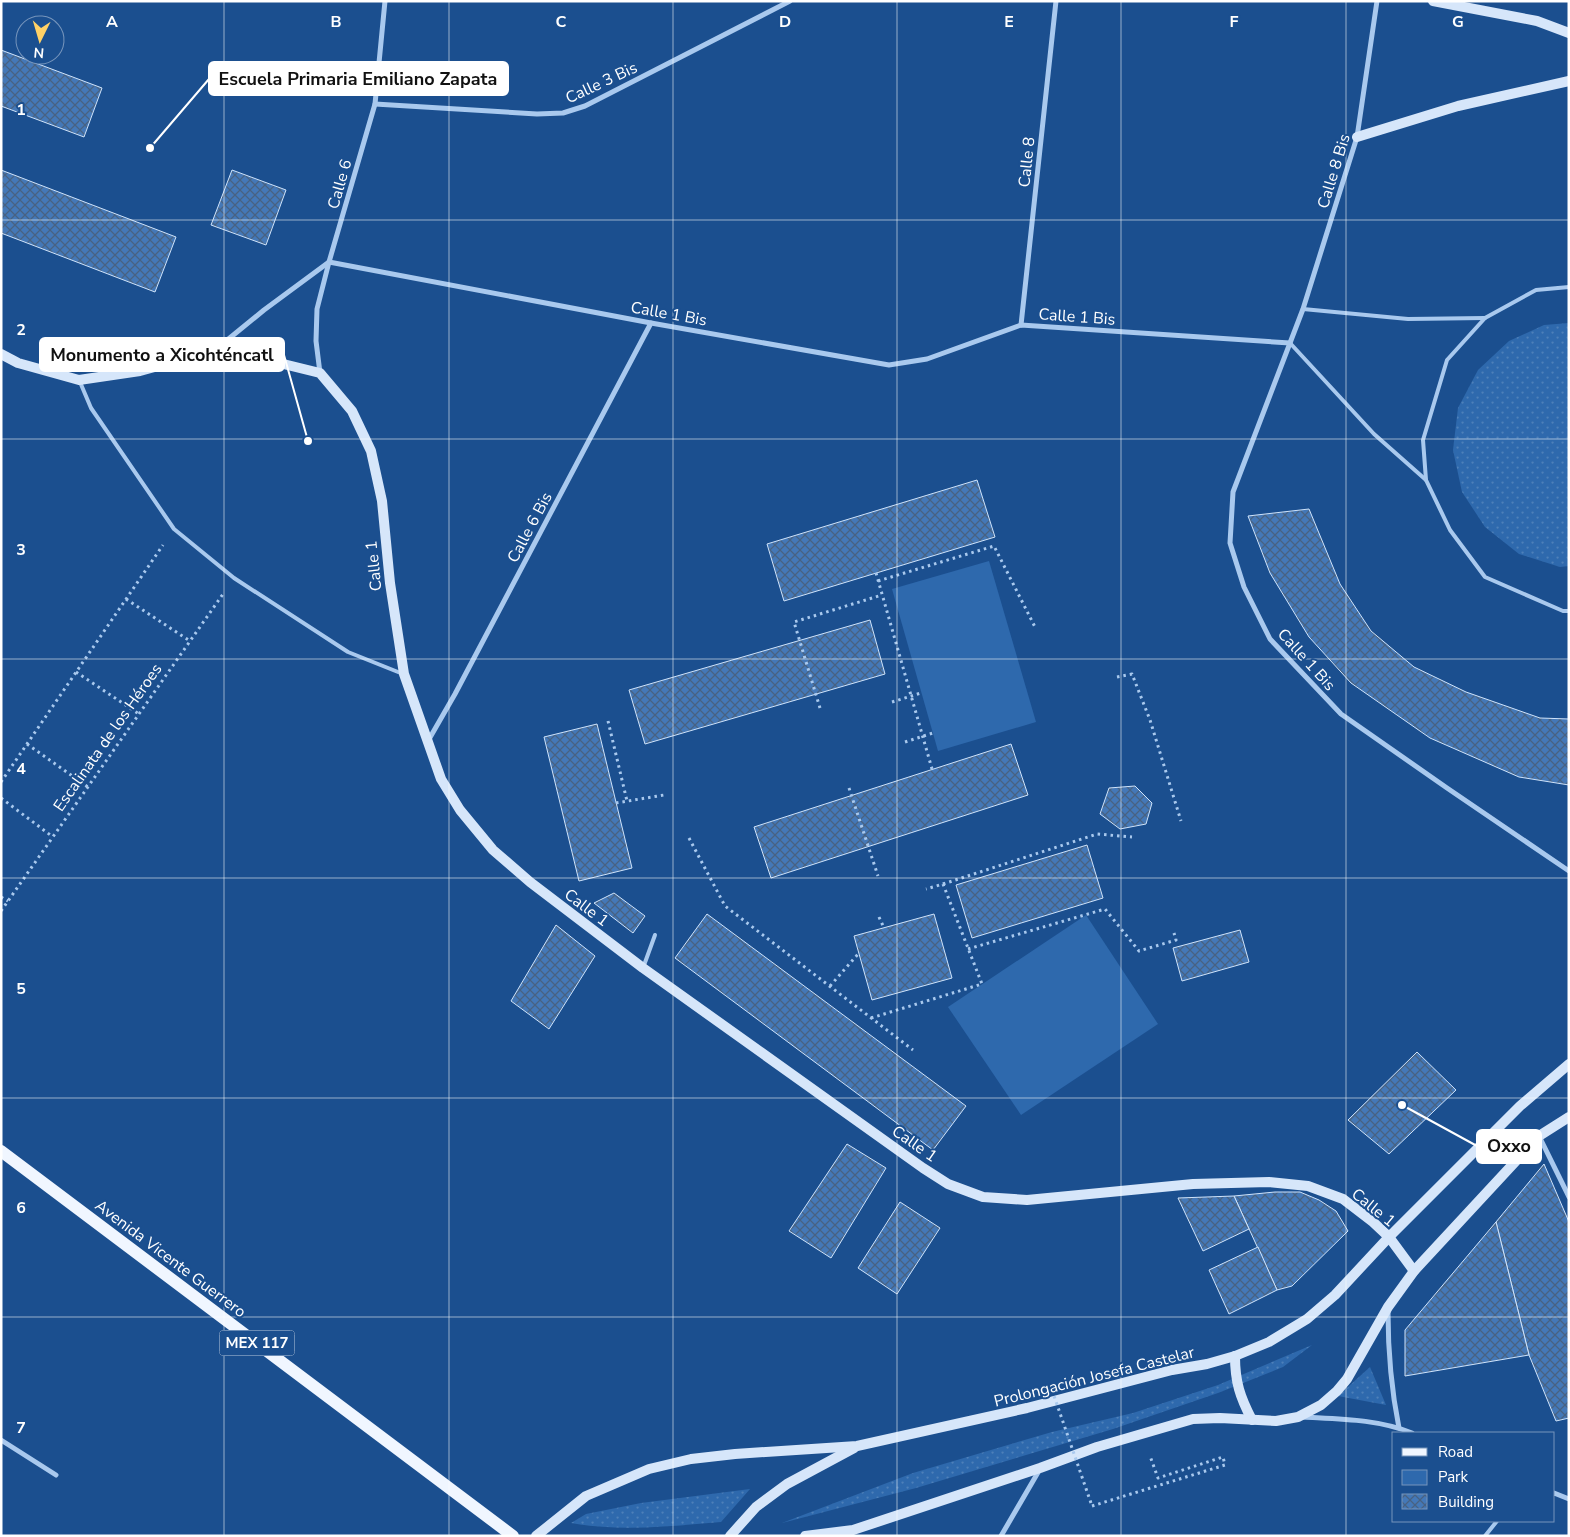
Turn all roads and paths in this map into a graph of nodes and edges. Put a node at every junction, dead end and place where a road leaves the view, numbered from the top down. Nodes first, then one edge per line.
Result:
1 (385, 1) edge
2 (790, 1) edge
3 (1056, 1) edge
4 (1377, 1) edge
5 (1432, 1) edge
6 (1569, 33) edge
7 (1569, 80) edge
8 (375, 104) junction
9 (1357, 137) junction
10 (329, 262) junction
11 (1569, 288) edge
12 (1303, 309) junction
13 (1484, 318) junction
14 (651, 323) junction
15 (1021, 325) junction
16 (1290, 343) junction
17 (213, 351) junction
18 (1, 354) edge
19 (320, 373) junction
20 (79, 380) junction
21 (1426, 480) junction
22 (174, 529) junction
23 (876, 573) dead end
24 (234, 578) junction
25 (878, 581) junction
26 (882, 595) junction
27 (126, 599) junction
28 (1569, 611) edge
29 (1034, 627) dead end
30 (190, 641) junction
31 (76, 672) junction
32 (404, 674) junction
33 (1117, 677) dead end
34 (921, 693) dead end
35 (911, 696) junction
36 (892, 702) dead end
37 (820, 708) dead end
38 (139, 714) junction
39 (608, 721) dead end
40 (933, 733) dead end
41 (923, 736) junction
42 (428, 741) junction
43 (905, 742) dead end
44 (27, 744) junction
45 (932, 769) dead end
46 (1, 782) edge
47 (88, 787) junction
48 (848, 788) dead end
49 (664, 795) dead end
50 (1, 798) edge
51 (627, 801) junction
52 (616, 803) dead end
53 (1181, 821) dead end
54 (52, 837) junction
55 (1132, 837) dead end
56 (689, 838) dead end
57 (1569, 871) edge
58 (878, 876) dead end
59 (943, 884) junction
60 (926, 890) dead end
61 (1, 897) edge
62 (8, 901) junction
63 (1, 911) edge
64 (879, 917) dead end
65 (884, 928) dead end
66 (1174, 933) dead end
67 (655, 935) dead end
68 (968, 949) junction
69 (859, 953) dead end
70 (643, 968) junction
71 (830, 986) junction
72 (871, 1018) junction
73 (913, 1050) dead end
74 (1569, 1064) edge
75 (1569, 1117) edge
76 (1539, 1136) junction
77 (1, 1151) edge
78 (1569, 1197) edge
79 (1388, 1237) junction
80 (1414, 1271) junction
81 (1388, 1308) junction
82 (1235, 1356) junction
83 (1052, 1390) dead end
84 (1298, 1417) junction
85 (1252, 1420) junction
86 (1399, 1428) junction
87 (1409, 1432) edge
88 (1, 1440) edge
89 (857, 1446) junction
90 (1040, 1468) junction
91 (56, 1474) dead end
92 (1158, 1478) dead end
93 (1555, 1493) edge
94 (1569, 1499) edge
95 (1496, 1522) edge
96 (851, 1533) edge
97 (513, 1536) edge
98 (536, 1536) edge
99 (730, 1536) edge
100 (805, 1536) edge
101 (1002, 1536) edge
102 (1485, 1536) edge

1 - 8 street, Calle 6
2 - 8 street, Calle 3 Bis
3 - 15 street, Calle 8
4 - 9 street, Calle 8 Bis
5 - 6 main road
7 - 9 main road
8 - 10 street, Calle 6
9 - 12 street, Calle 8 Bis
10 - 14 street, Calle 1 Bis
10 - 17 street
10 - 19 street, Calle 6
11 - 13 lane
12 - 13 lane
12 - 16 street, Calle 8 Bis
13 - 21 lane
14 - 15 street, Calle 1 Bis
14 - 42 street, Calle 6 Bis
15 - 16 street, Calle 1 Bis
16 - 21 lane
16 - 57 street, Calle 1 Bis
17 - 19 main road
17 - 20 main road
18 - 20 main road
19 - 32 main road, Calle 1
20 - 22 lane
21 - 28 lane
22 - 24 lane
22 - 27 path
23 - 25 path
24 - 30 path, Escalinata de los Héroes
24 - 32 lane
25 - 26 path
25 - 29 path
26 - 35 path
26 - 37 path
27 - 30 path
27 - 31 path
30 - 38 path, Escalinata de los Héroes
31 - 38 path
31 - 44 path
32 - 42 main road, Calle 1
33 - 53 path
34 - 35 path
35 - 36 path
35 - 41 path
38 - 47 path, Escalinata de los Héroes
39 - 51 path
40 - 41 path
41 - 43 path
41 - 45 path
42 - 70 main road, Calle 1
44 - 46 path
44 - 47 path
47 - 54 path, Escalinata de los Héroes
48 - 58 path
49 - 51 path
50 - 54 path
51 - 52 path
54 - 62 path, Escalinata de los Héroes
55 - 59 path
56 - 71 path
59 - 60 path
59 - 68 path
61 - 62 path
62 - 63 path, Escalinata de los Héroes
64 - 65 path
66 - 68 path
67 - 70 lane
68 - 72 path
69 - 71 path
70 - 79 main road, Calle 1
71 - 72 path
72 - 73 path
74 - 79 main road, Prolongación Josefa Castelar
75 - 76 main road
76 - 78 street
76 - 80 main road
77 - 97 main road, Avenida Vicente Guerrero / MEX 117
79 - 80 main road, Calle 1
79 - 82 main road, Prolongación Josefa Castelar
80 - 81 main road
81 - 84 main road
81 - 86 street
82 - 85 main road
82 - 89 main road, Prolongación Josefa Castelar
83 - 92 path, bridge
84 - 85 main road
84 - 86 street
85 - 90 main road
86 - 87 street
88 - 91 street
89 - 98 main road, Prolongación Josefa Castelar
89 - 99 main road
90 - 96 main road
90 - 101 street
93 - 94 street
95 - 102 lane
96 - 100 main road

